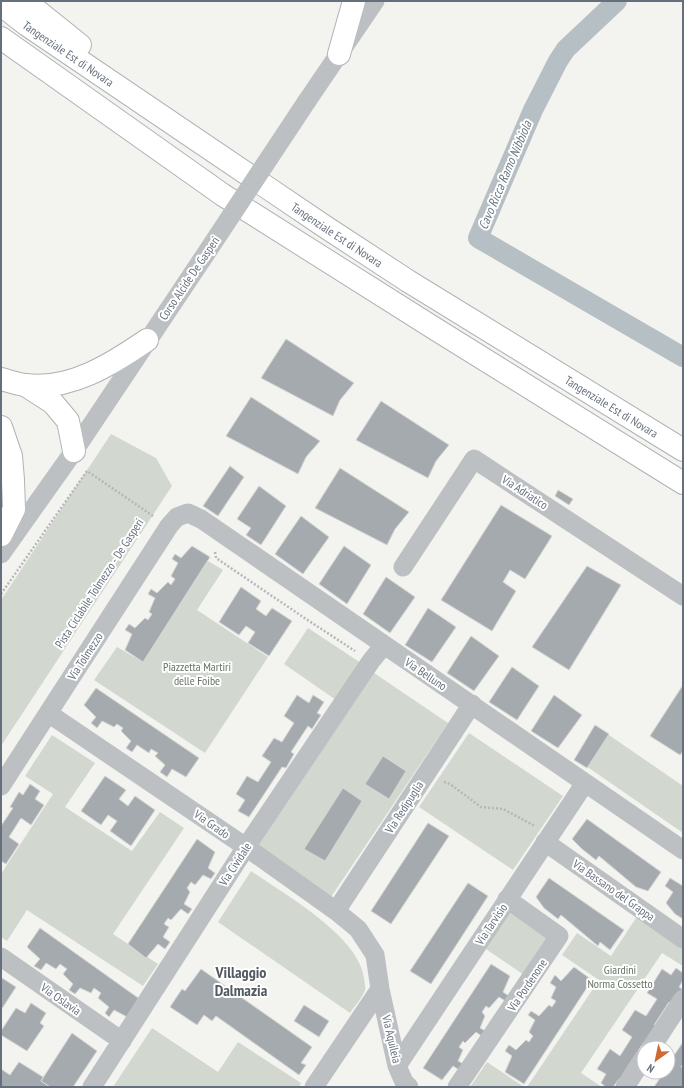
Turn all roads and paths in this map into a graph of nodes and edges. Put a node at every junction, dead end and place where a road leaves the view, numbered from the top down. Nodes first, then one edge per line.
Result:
1 (25, 1) edge
2 (354, 1) edge
3 (375, 1) edge
4 (1, 5) edge
5 (1, 38) edge
6 (340, 54) junction
7 (1, 56) edge
8 (239, 168) junction
9 (223, 195) junction
10 (147, 340) junction
11 (1, 379) edge
12 (25, 385) junction
13 (1, 427) edge
14 (683, 450) edge
15 (74, 451) junction
16 (683, 483) edge
17 (150, 522) dead end
18 (169, 526) joint
19 (1, 535) edge
20 (1, 554) edge
21 (403, 567) dead end
22 (1, 594) edge
23 (683, 596) edge
24 (384, 645) junction
25 (472, 704) junction
26 (48, 713) junction
27 (425, 776) junction
28 (585, 783) junction
29 (1, 786) edge
30 (541, 834) junction
31 (246, 847) junction
32 (683, 850) edge
33 (507, 899) junction
34 (336, 911) junction
35 (683, 939) edge
36 (1, 957) edge
37 (380, 989) junction
38 (683, 999) edge
39 (656, 1040) edge
40 (122, 1041) junction
41 (398, 1066) junction
42 (636, 1070) edge
43 (92, 1087) edge
44 (314, 1087) edge
45 (408, 1087) edge
46 (458, 1087) edge
47 (625, 1087) edge

1 - 8 highway
2 - 6 highway
3 - 6 street, Corso Alcide De Gasperi
4 - 8 highway, Tangenziale Est di Novara
5 - 9 highway
6 - 10 street, Corso Alcide De Gasperi, bridge
7 - 9 highway
8 - 14 highway, Tangenziale Est di Novara
9 - 16 highway
10 - 12 highway
10 - 15 street, Corso Alcide De Gasperi
11 - 12 highway
12 - 15 highway
13 - 19 highway
15 - 20 street, Corso Alcide De Gasperi
17 - 22 path, Pista Ciclabile Tolmezzo - De Gasperi
18 - 24 street, Via Belluno
18 - 26 street, Via Tolmezzo
21 - 23 street, Via Adriatico
24 - 25 street, Via Belluno
24 - 31 street, Via Cividale
25 - 27 street, Via Redipuglia
25 - 28 street, Via Belluno
26 - 29 street, Via Tolmezzo
26 - 31 street, Via Grado
27 - 30 path
27 - 34 street, Via Redipuglia
28 - 30 street, Via Tarvisio
28 - 32 street, Via Belluno
30 - 33 street, Via Tarvisio
30 - 35 street, Via Bassano del Grappa
31 - 34 street, Via Grado
31 - 40 street, Via Cividale
33 - 41 street, Via Tarvisio
33 - 46 street, Via Pordenone
34 - 37 street, Via Grado
36 - 40 street, Via Oslavia
37 - 41 street, Via Aquileia
37 - 44 street
38 - 39 street
40 - 43 street, Via Cividale
41 - 45 street, Via Aquileia
42 - 47 street

